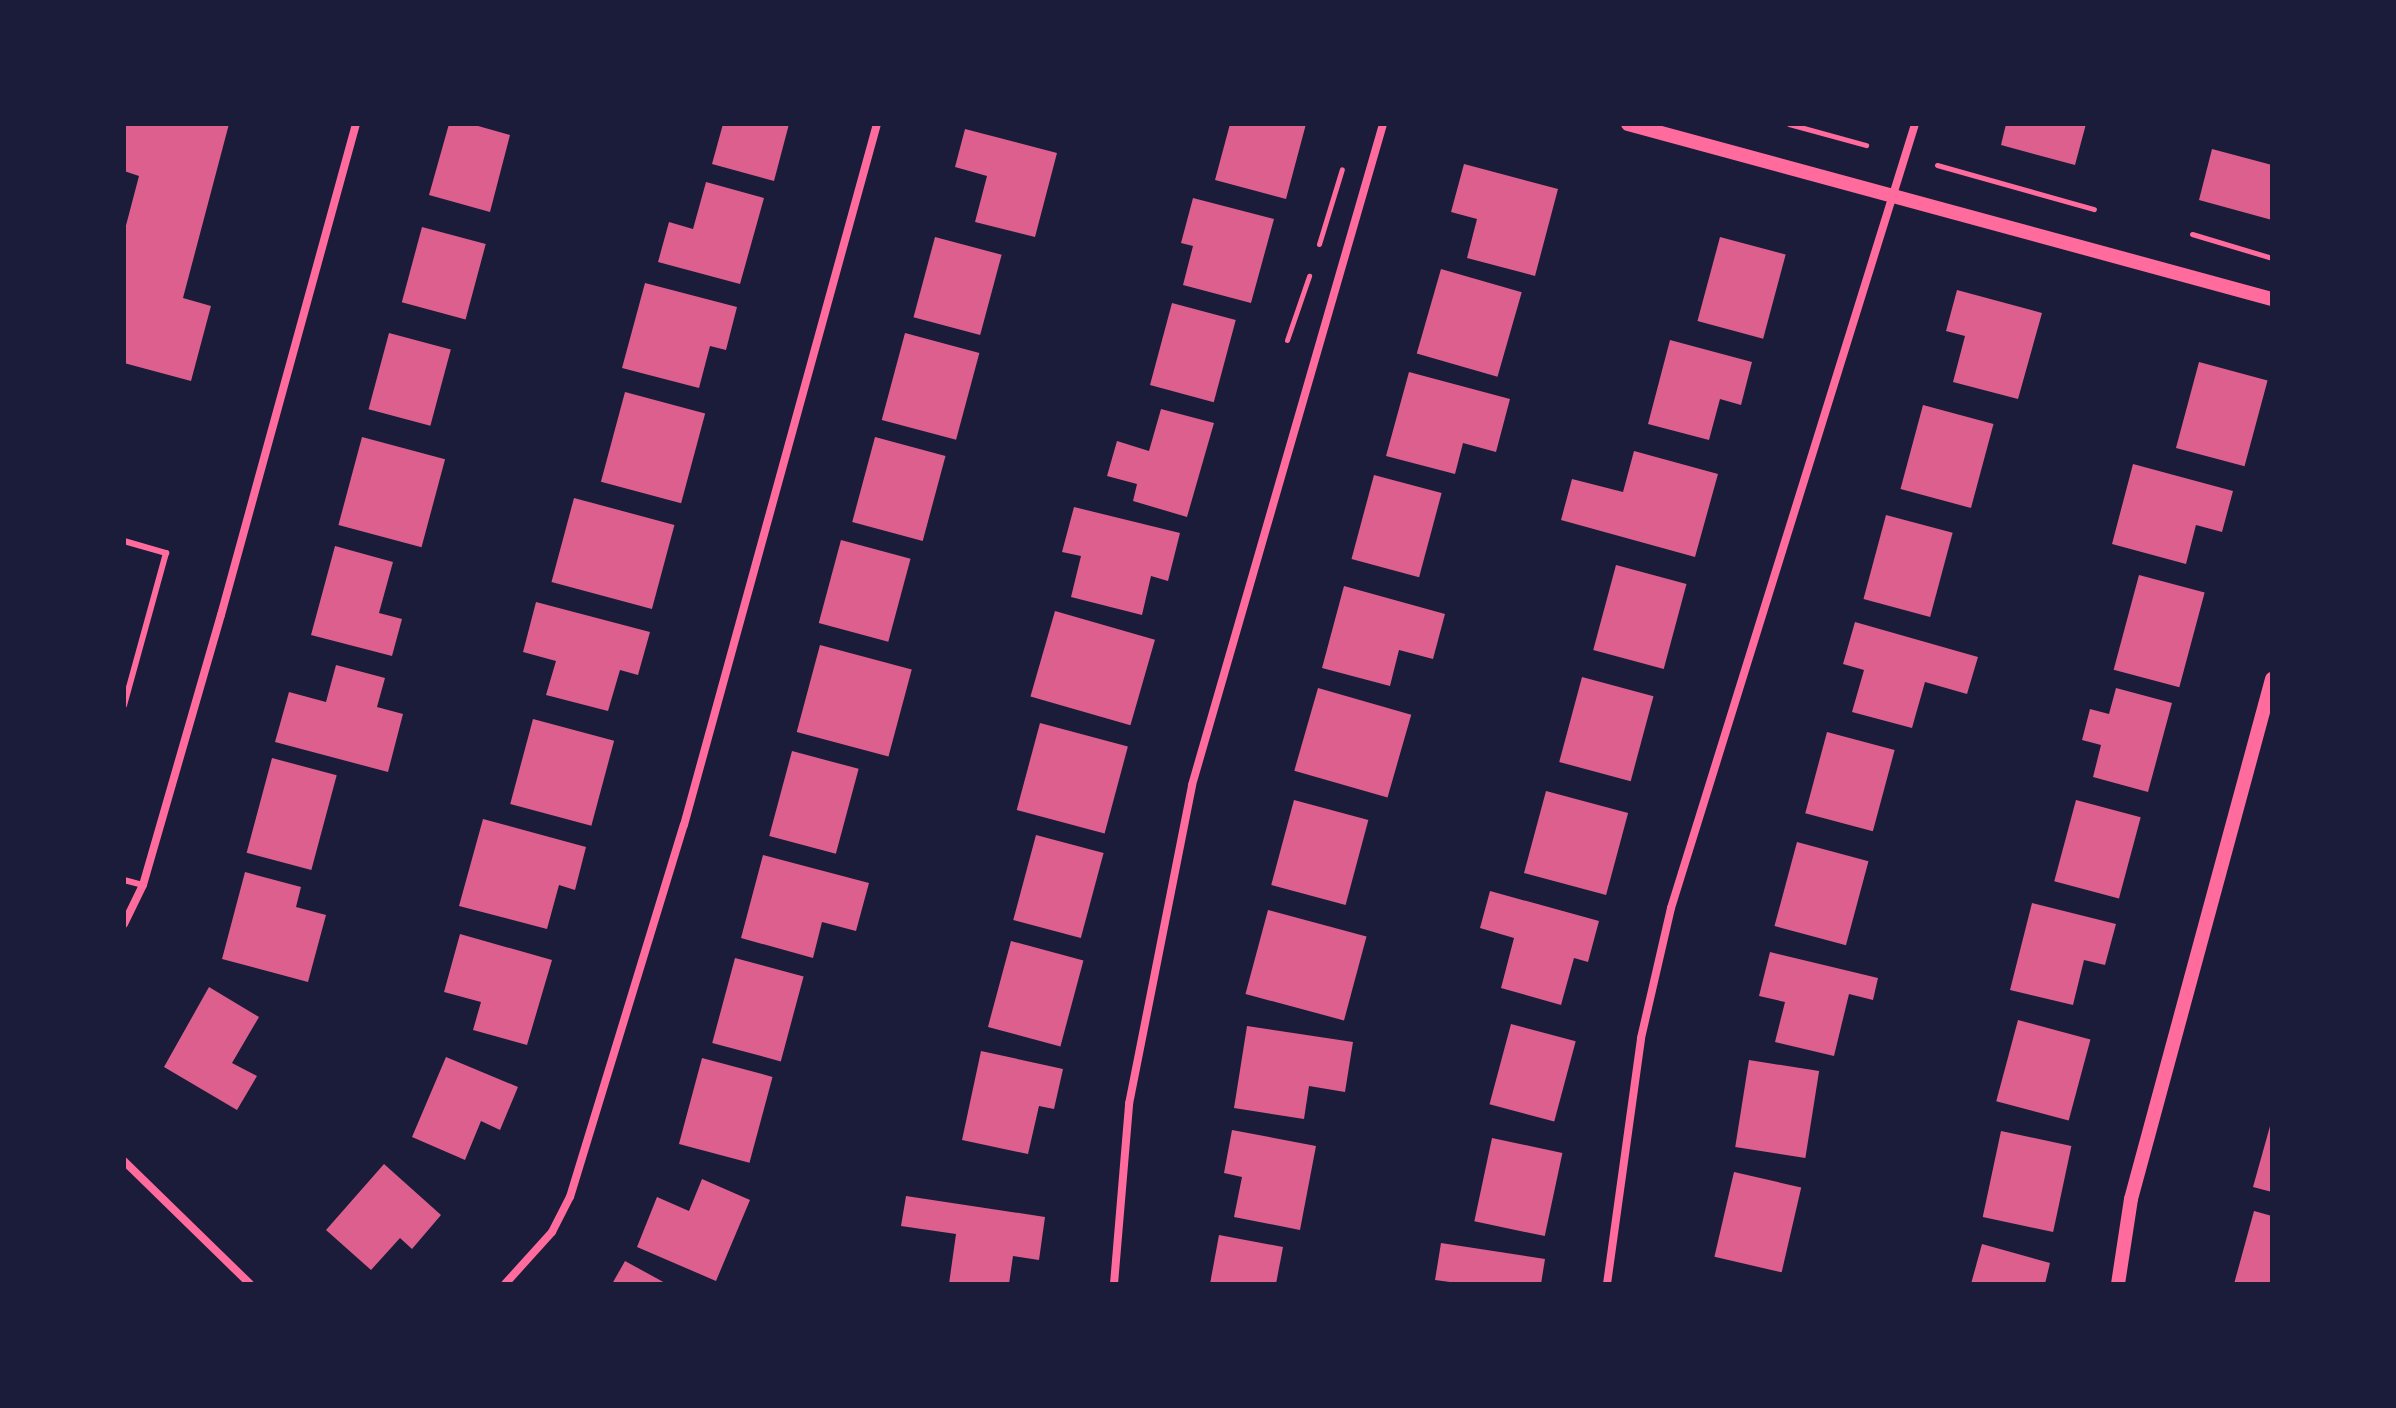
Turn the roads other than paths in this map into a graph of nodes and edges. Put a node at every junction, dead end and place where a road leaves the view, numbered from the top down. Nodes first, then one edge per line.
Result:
1 (356, 124) edge
2 (877, 124) edge
3 (1383, 124) edge
4 (1628, 124) edge
5 (1915, 124) edge
6 (1895, 197) junction
7 (2272, 299) edge
8 (124, 541) edge
9 (2272, 679) edge
10 (124, 705) edge
11 (124, 880) edge
12 (143, 885) junction
13 (124, 924) edge
14 (124, 1161) edge
15 (250, 1284) edge
16 (505, 1284) edge
17 (1114, 1284) edge
18 (1607, 1284) edge
19 (2118, 1284) edge

1 - 12 street
2 - 16 street
3 - 17 street
4 - 6 street
5 - 6 street
6 - 7 street
6 - 18 street
8 - 10 lane
9 - 19 street
11 - 12 lane
12 - 13 street
14 - 15 street

